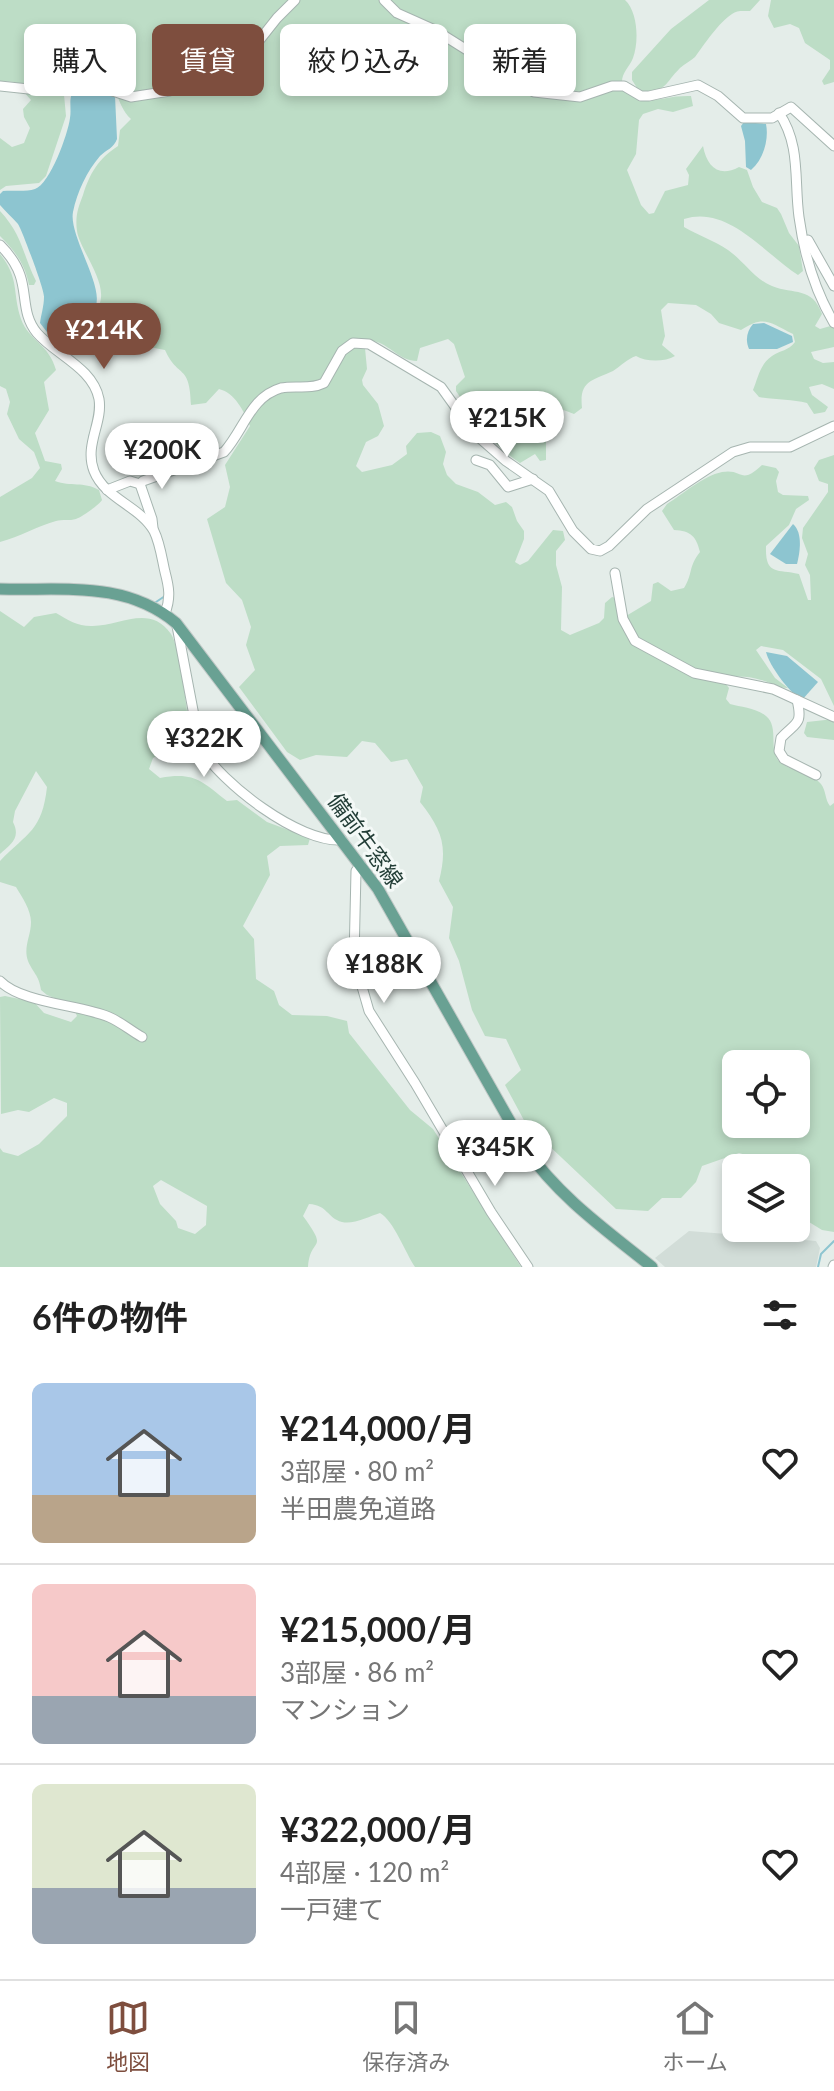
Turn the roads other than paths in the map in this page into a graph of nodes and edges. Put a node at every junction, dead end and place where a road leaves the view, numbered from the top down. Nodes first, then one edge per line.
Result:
1 (295, 0) edge
2 (384, 0) edge
3 (0, 86) edge
4 (779, 113) junction
5 (834, 146) edge
6 (804, 237) junction
7 (0, 245) edge
8 (834, 286) edge
9 (834, 323) edge
10 (834, 424) edge
11 (476, 460) dead end
12 (533, 479) junction
13 (140, 484) junction
14 (107, 490) junction
15 (153, 528) junction
16 (615, 573) dead end
17 (0, 589) edge
18 (165, 613) junction
19 (176, 623) junction
20 (797, 700) junction
21 (834, 717) edge
22 (816, 775) dead end
23 (342, 840) junction
24 (361, 865) junction
25 (0, 981) edge
26 (142, 1037) dead end
27 (528, 1267) edge
28 (652, 1267) edge

1 - 3 street
2 - 4 street
4 - 5 street
4 - 6 street
6 - 8 street
6 - 9 street
7 - 14 street
10 - 12 street
11 - 12 street
12 - 13 street
13 - 14 street
13 - 15 street
14 - 15 street
15 - 18 street
16 - 20 street
17 - 18 main road, 備前牛窓線
18 - 19 main road, 備前牛窓線
19 - 23 main road, 備前牛窓線
19 - 23 street
20 - 21 street
20 - 22 street
23 - 24 main road, 備前牛窓線
24 - 27 street
24 - 28 main road, 備前牛窓線
25 - 26 street

